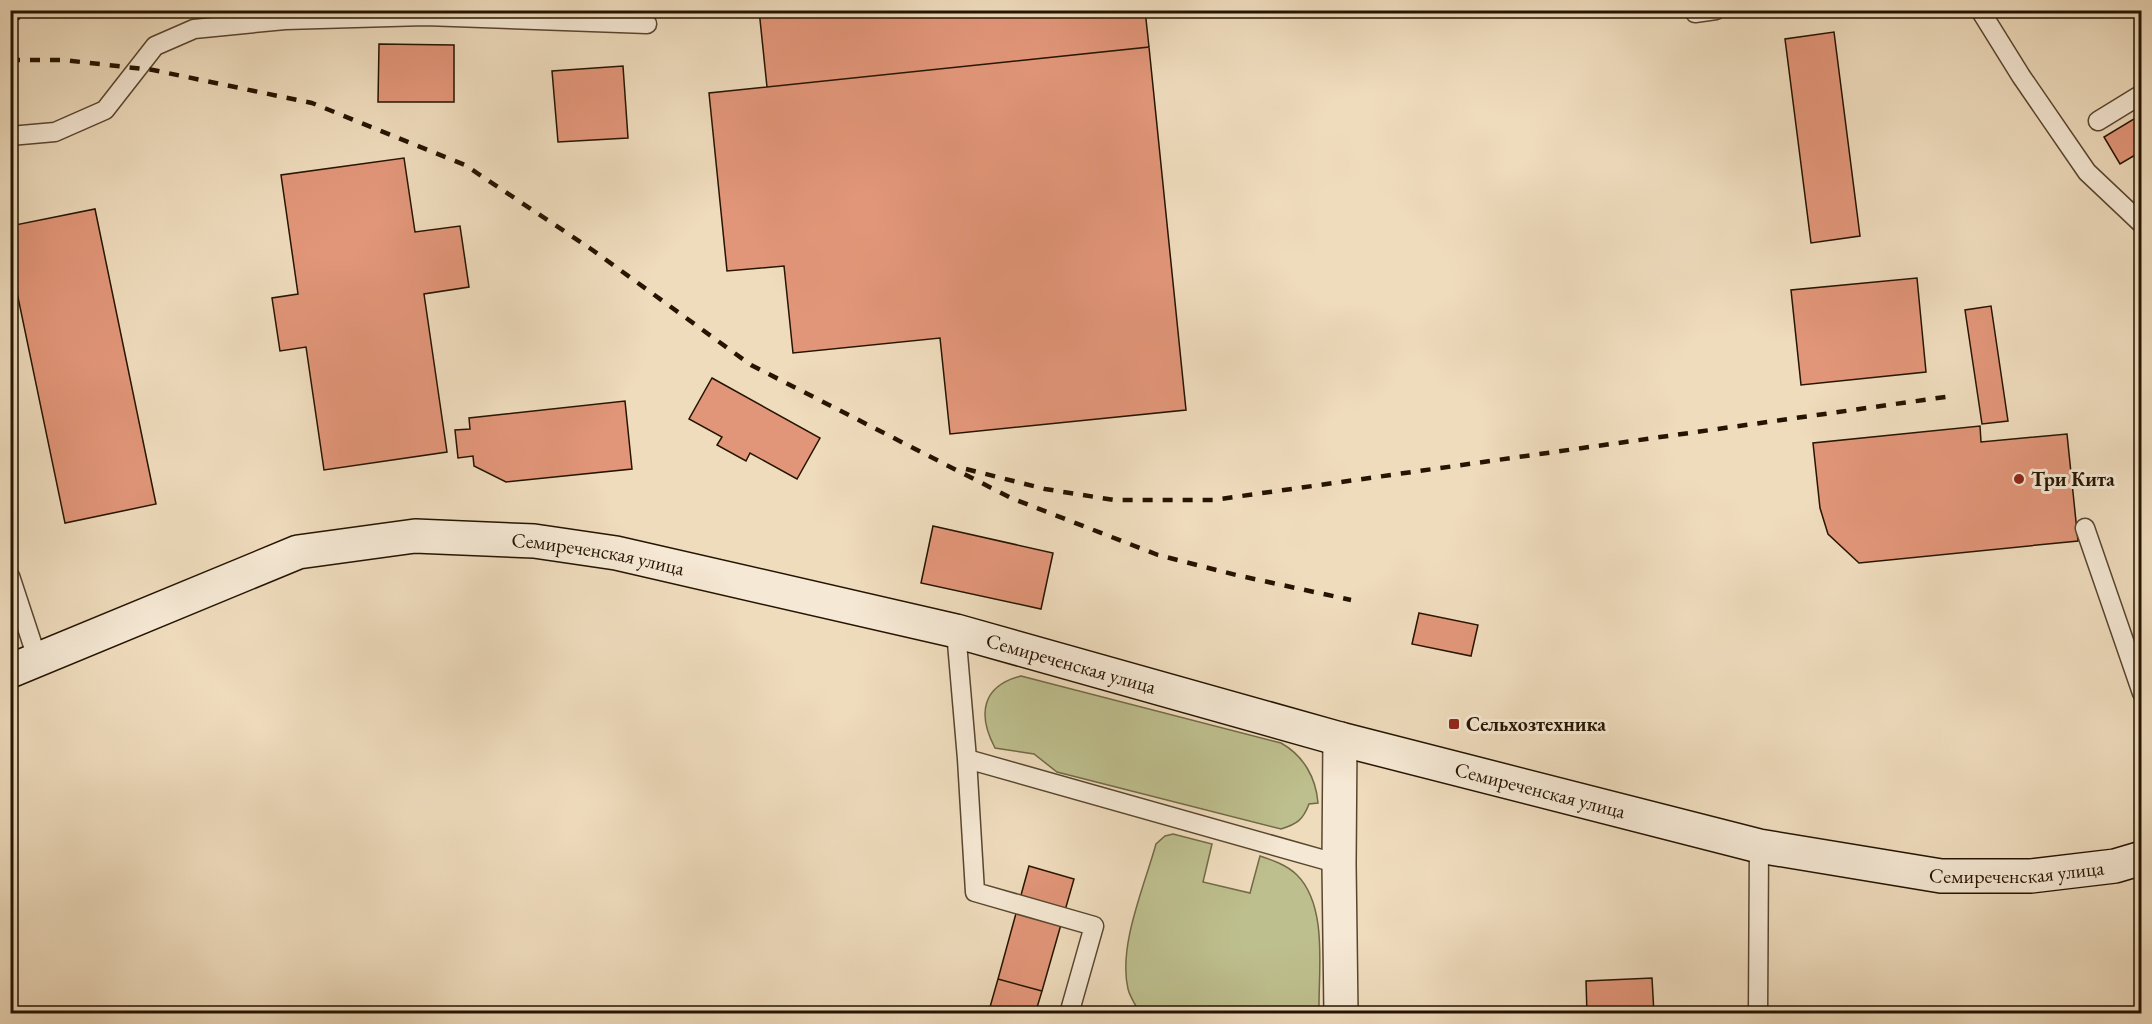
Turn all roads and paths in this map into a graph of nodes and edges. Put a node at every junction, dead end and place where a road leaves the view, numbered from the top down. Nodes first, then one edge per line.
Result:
1 (1716, 10) edge
2 (1980, 10) edge
3 (1695, 13) dead end
4 (428, 14) edge
5 (648, 24) dead end
6 (2142, 94) edge
7 (2098, 121) dead end
8 (10, 136) edge
9 (2142, 224) edge
10 (2085, 528) dead end
11 (10, 576) edge
12 (956, 631) junction
13 (24, 666) edge
14 (2142, 693) edge
15 (1340, 739) junction
16 (967, 759) junction
17 (1760, 846) junction
18 (2142, 858) edge
19 (1339, 864) junction
20 (1069, 1014) edge
21 (1341, 1014) edge
22 (1758, 1014) edge

1 - 3 lane
2 - 9 lane
4 - 5 lane
4 - 8 lane
6 - 7 lane
10 - 14 lane
11 - 13 lane
12 - 13 main road, Семиреченская улица
12 - 15 main road, Семиреченская улица
12 - 16 lane
15 - 17 main road, Семиреченская улица
15 - 19 main road
16 - 19 lane
16 - 20 lane
17 - 18 main road, Семиреченская улица
17 - 22 lane
19 - 21 main road

